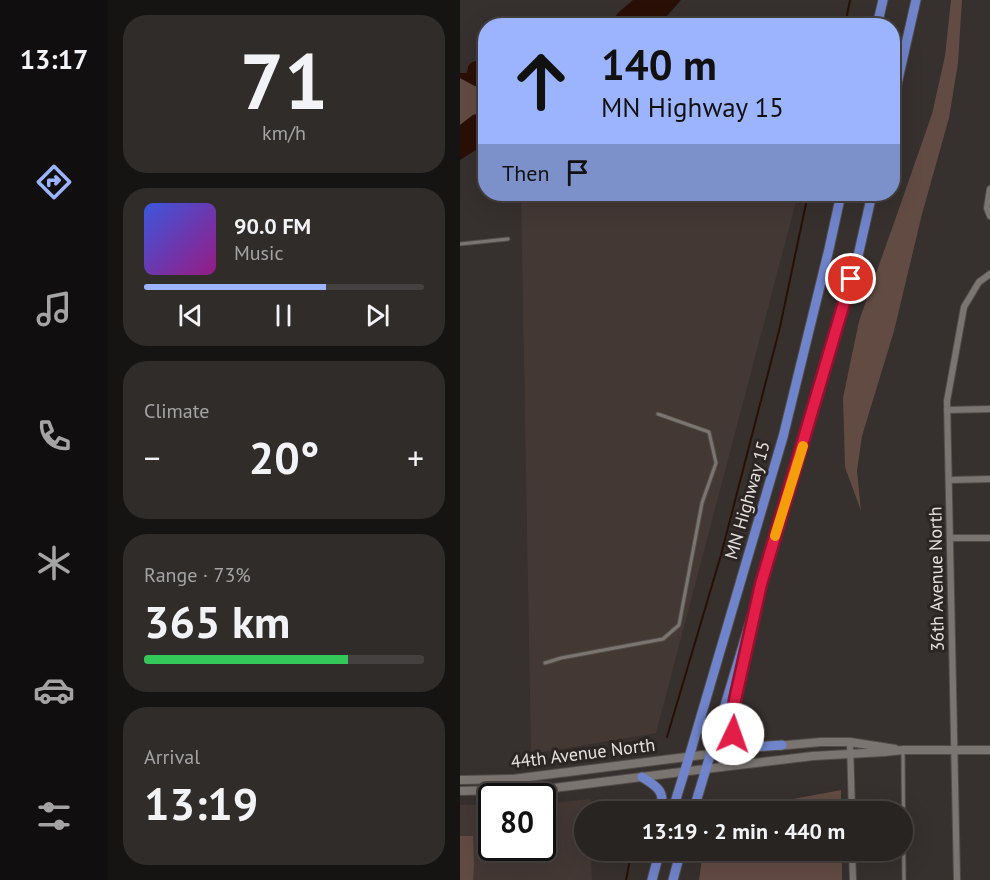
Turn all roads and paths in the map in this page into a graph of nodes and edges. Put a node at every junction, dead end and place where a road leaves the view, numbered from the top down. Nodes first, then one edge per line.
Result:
1 (883, 0) edge
2 (916, 0) edge
3 (879, 18) edge
4 (900, 71) edge
5 (990, 189) edge
6 (839, 201) edge
7 (870, 201) edge
8 (990, 216) edge
9 (508, 239) dead end
10 (460, 244) edge
11 (990, 274) edge
12 (990, 409) edge
13 (947, 410) junction
14 (658, 414) dead end
15 (990, 479) edge
16 (949, 480) junction
17 (951, 538) junction
18 (990, 538) edge
19 (761, 584) junction
20 (545, 663) dead end
21 (850, 742) junction
22 (782, 746) junction
23 (903, 750) junction
24 (955, 750) junction
25 (990, 750) edge
26 (710, 754) junction
27 (850, 754) junction
28 (689, 757) junction
29 (705, 769) junction
30 (684, 772) junction
31 (642, 777) junction
32 (460, 780) edge
33 (460, 791) edge
34 (663, 801) edge
35 (675, 801) edge
36 (696, 801) edge
37 (852, 801) edge
38 (656, 861) edge
39 (678, 861) edge
40 (852, 861) edge
41 (652, 880) edge
42 (673, 880) edge
43 (853, 880) edge
44 (904, 880) edge
45 (957, 880) edge

1 - 3 highway
2 - 4 highway
5 - 8 street
6 - 28 highway, MN Highway 15
7 - 19 highway, MN Highway 15
9 - 10 lane
11 - 13 street, 36th Avenue North
12 - 13 street
13 - 16 street, 36th Avenue North
14 - 20 lane
15 - 16 street
16 - 17 street, 36th Avenue North
17 - 18 street
17 - 24 street, 36th Avenue North
19 - 22 highway
19 - 26 highway, MN Highway 15
21 - 22 street
21 - 23 street
21 - 27 street
22 - 26 street
23 - 24 street
23 - 27 street
23 - 44 lane
24 - 25 street
24 - 45 street, 36th Avenue North
26 - 28 main road, 44th Avenue North
26 - 29 highway, MN Highway 15
27 - 29 street
27 - 37 street
28 - 30 highway, MN Highway 15
28 - 32 main road, 44th Avenue North
29 - 30 main road, 44th Avenue North
29 - 36 highway, MN Highway 15
30 - 31 main road, 44th Avenue North
30 - 35 highway, MN Highway 15
31 - 33 main road, 44th Avenue North
31 - 34 highway
38 - 41 highway
39 - 42 highway
40 - 43 street

